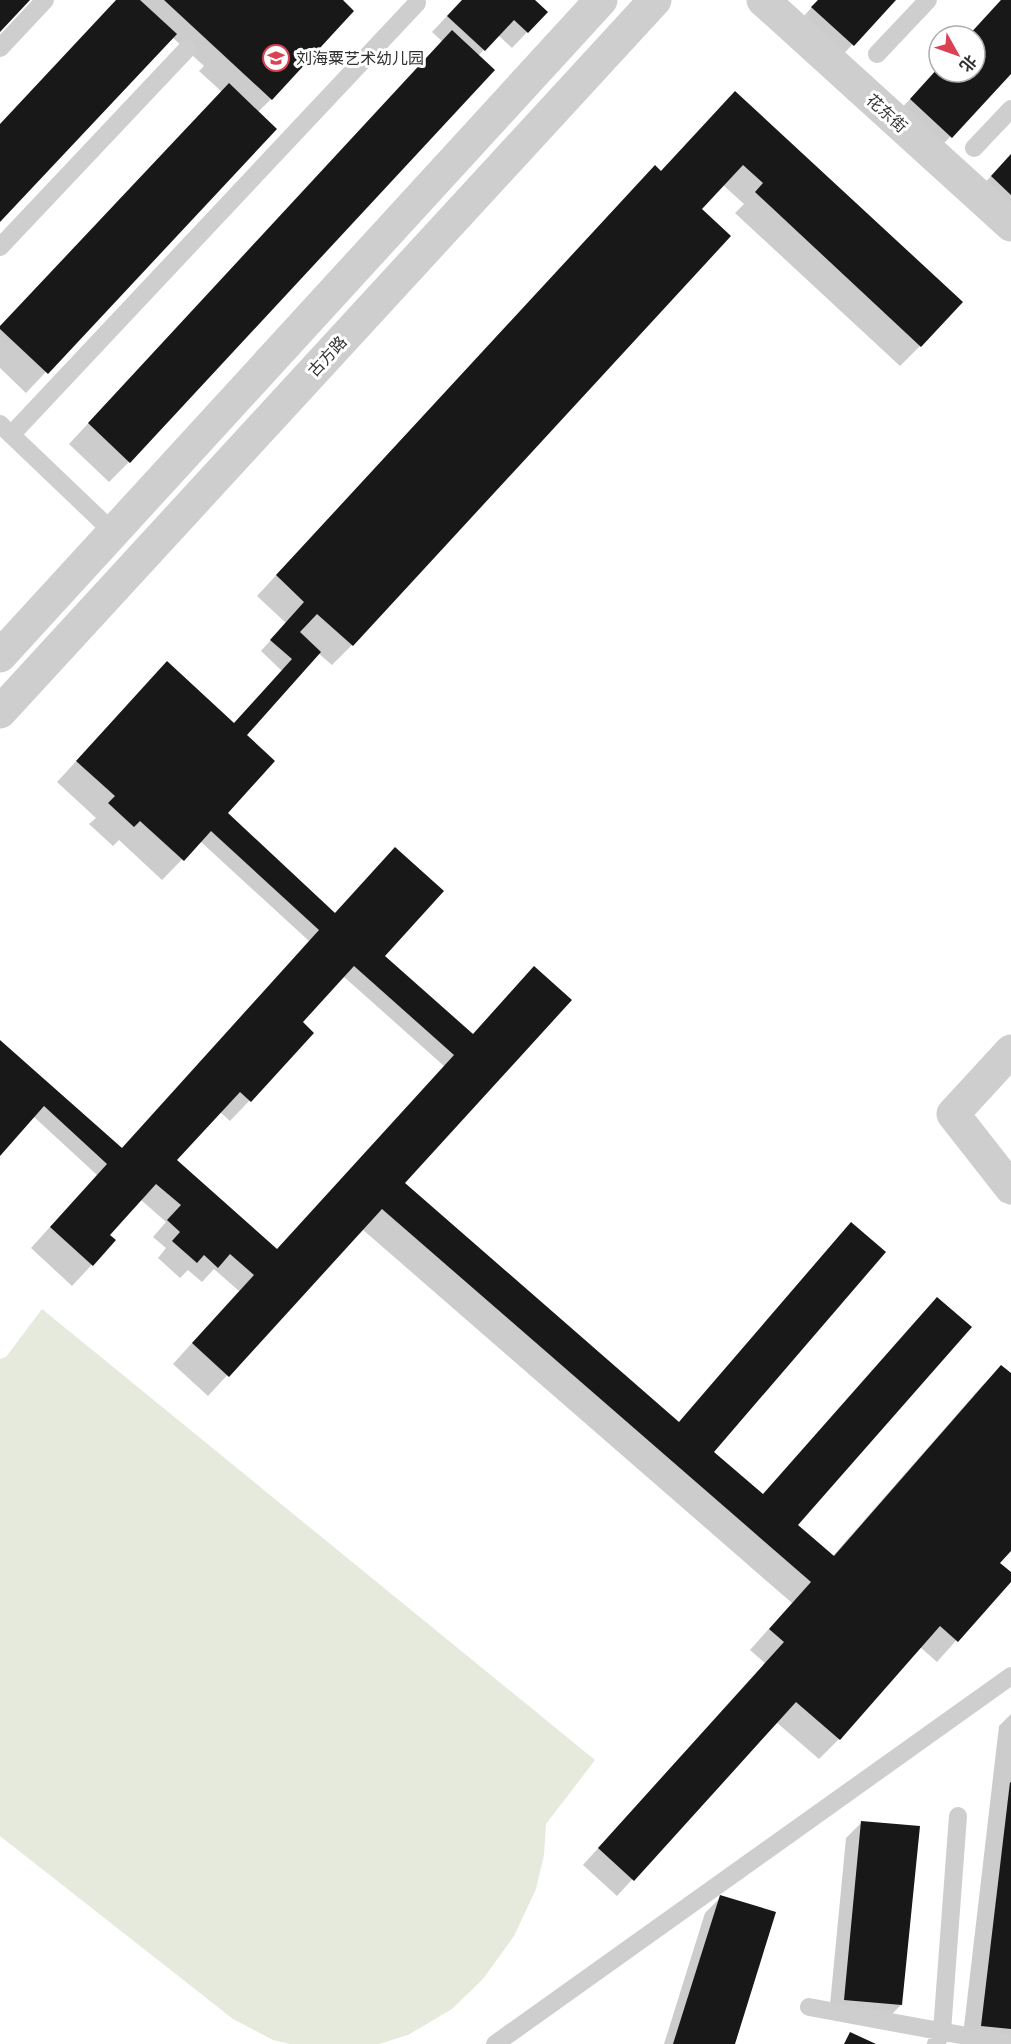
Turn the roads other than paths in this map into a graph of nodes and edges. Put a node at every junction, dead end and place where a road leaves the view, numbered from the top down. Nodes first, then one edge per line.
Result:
1 (45, 0) edge
2 (601, 0) edge
3 (655, 0) edge
4 (763, 0) edge
5 (928, 0) edge
6 (417, 3) dead end
7 (0, 48) edge
8 (187, 49) dead end
9 (877, 54) dead end
10 (1011, 109) edge
11 (974, 148) dead end
12 (1011, 225) edge
13 (0, 247) edge
14 (6, 429) edge
15 (113, 532) junction
16 (0, 656) edge
17 (0, 712) edge
18 (1011, 1052) edge
19 (1011, 1188) edge
20 (1011, 1676) edge
21 (958, 1816) dead end
22 (809, 2007) dead end
23 (939, 2038) edge
24 (495, 2044) edge
25 (1010, 2044) edge

1 - 7 lane
2 - 15 street
3 - 17 street, 古方路
4 - 12 street, 花东街
5 - 9 lane
6 - 14 lane
8 - 13 lane
10 - 11 lane
14 - 15 lane
15 - 16 street
18 - 19 street
20 - 24 lane
21 - 23 lane
22 - 23 lane
23 - 25 lane

